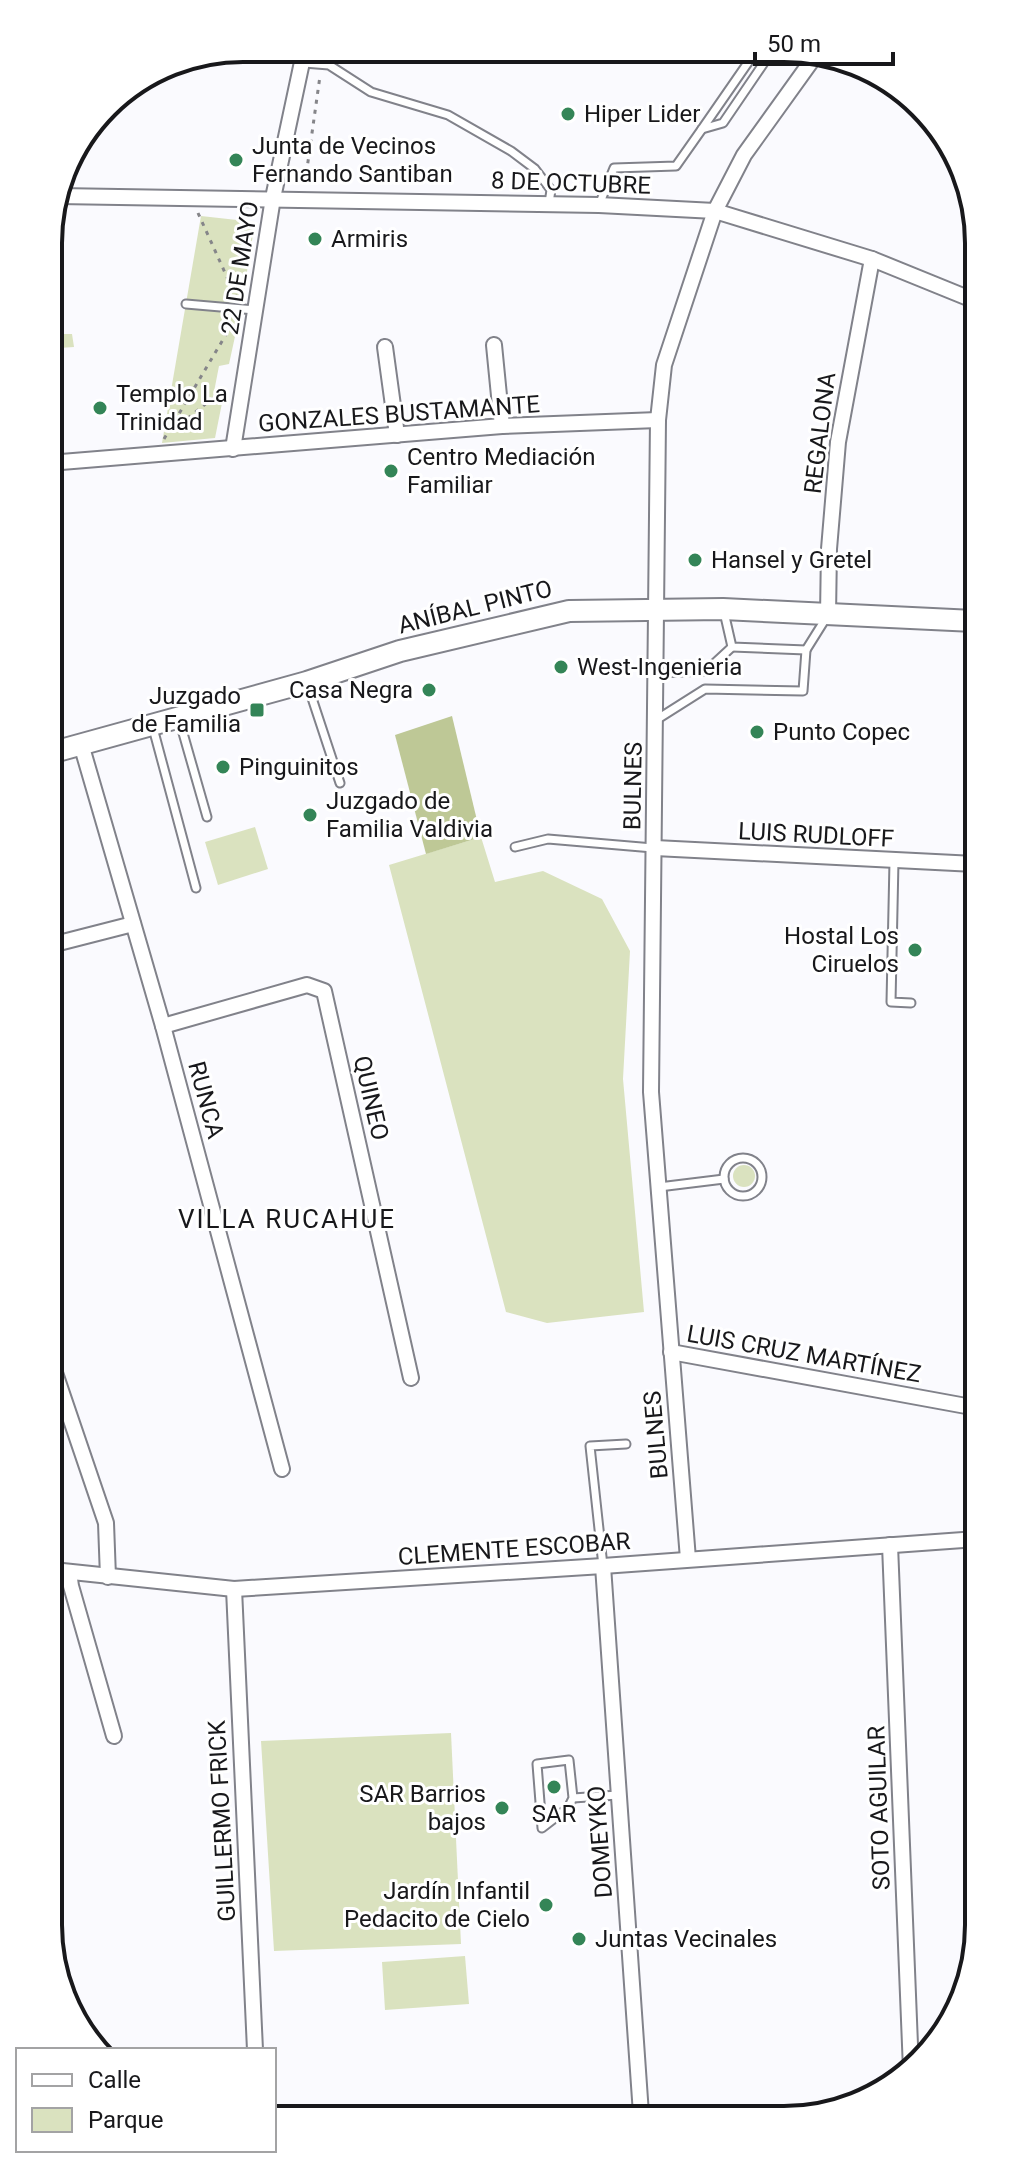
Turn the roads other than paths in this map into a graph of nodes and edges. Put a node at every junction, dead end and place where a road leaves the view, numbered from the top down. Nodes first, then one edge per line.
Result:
1 (304, 62) edge
2 (321, 62) edge
3 (748, 62) edge
4 (765, 62) edge
5 (810, 64) edge
6 (702, 129) junction
7 (68, 196) edge
8 (273, 198) junction
9 (549, 204) junction
10 (599, 205) junction
11 (715, 211) junction
12 (872, 259) junction
13 (965, 297) edge
14 (186, 304) dead end
15 (248, 309) junction
16 (494, 345) dead end
17 (385, 347) dead end
18 (658, 420) junction
19 (502, 426) junction
20 (397, 435) junction
21 (233, 449) junction
22 (62, 462) edge
23 (723, 609) junction
24 (655, 610) junction
25 (828, 615) junction
26 (965, 621) edge
27 (732, 647) junction
28 (806, 650) junction
29 (657, 673) junction
30 (307, 682) junction
31 (179, 718) junction
32 (656, 720) junction
33 (153, 724) junction
34 (81, 744) junction
35 (62, 750) edge
36 (340, 783) dead end
37 (207, 817) dead end
38 (515, 847) dead end
39 (655, 848) junction
40 (894, 861) junction
41 (965, 864) edge
42 (196, 888) dead end
43 (133, 924) junction
44 (62, 942) edge
45 (911, 1003) dead end
46 (163, 1026) junction
47 (724, 1179) junction
48 (657, 1187) junction
49 (671, 1352) junction
50 (411, 1378) dead end
51 (62, 1393) edge
52 (965, 1406) edge
53 (626, 1444) dead end
54 (282, 1469) dead end
55 (965, 1540) edge
56 (890, 1545) junction
57 (688, 1559) junction
58 (603, 1566) junction
59 (62, 1571) edge
60 (69, 1572) junction
61 (108, 1577) junction
62 (234, 1589) junction
63 (114, 1736) dead end
64 (618, 1795) junction
65 (573, 1798) junction
66 (255, 2048) edge
67 (910, 2054) edge
68 (640, 2106) edge

1 - 8 street, 22 DE MAYO
2 - 9 lane
3 - 6 lane
4 - 6 lane
5 - 11 street, BULNES
6 - 10 lane
7 - 8 street, 8 DE OCTUBRE
8 - 9 street, 8 DE OCTUBRE
8 - 15 street, 22 DE MAYO
9 - 10 street, 8 DE OCTUBRE
10 - 11 street, 8 DE OCTUBRE
11 - 12 street, 8 DE OCTUBRE
11 - 18 street, BULNES
12 - 13 street, 8 DE OCTUBRE
12 - 25 street, REGALONA
14 - 15 lane
15 - 21 street, 22 DE MAYO
16 - 19 street
17 - 20 street
18 - 19 street, GONZALES BUSTAMANTE
18 - 24 street, BULNES
19 - 20 street, GONZALES BUSTAMANTE
20 - 21 street, GONZALES BUSTAMANTE
21 - 22 street, GONZALES BUSTAMANTE
23 - 24 main road, ANÍBAL PINTO
23 - 25 main road, ANÍBAL PINTO
23 - 27 lane
24 - 29 street, BULNES
24 - 30 main road, ANÍBAL PINTO
25 - 26 main road, ANÍBAL PINTO
25 - 28 lane
27 - 28 lane
27 - 29 lane
28 - 32 lane
29 - 32 street, BULNES
30 - 31 main road, ANÍBAL PINTO
30 - 36 lane
31 - 33 main road, ANÍBAL PINTO
31 - 37 lane
32 - 39 street, BULNES
33 - 34 main road, ANÍBAL PINTO
33 - 42 lane
34 - 35 main road, ANÍBAL PINTO
34 - 43 street, RUNCA
38 - 39 lane
39 - 40 street, LUIS RUDLOFF
39 - 48 street, BULNES
40 - 41 street, LUIS RUDLOFF
40 - 45 lane
43 - 44 street
43 - 46 street, RUNCA
46 - 50 street, QUINEO
46 - 54 street, RUNCA
47 - 47 lane
47 - 48 lane
48 - 49 street, BULNES
49 - 52 street, LUIS CRUZ MARTÍNEZ
49 - 57 street, BULNES
51 - 61 street
53 - 58 lane
55 - 56 street, CLEMENTE ESCOBAR
56 - 57 street, CLEMENTE ESCOBAR
56 - 67 street, SOTO AGUILAR
57 - 58 street, CLEMENTE ESCOBAR
58 - 62 street, CLEMENTE ESCOBAR
58 - 64 street, DOMEYKO
59 - 60 street, CLEMENTE ESCOBAR
60 - 61 street, CLEMENTE ESCOBAR
60 - 63 street
61 - 62 street, CLEMENTE ESCOBAR
62 - 66 street, GUILLERMO FRICK
64 - 65 lane
64 - 68 street, DOMEYKO
65 - 65 lane

